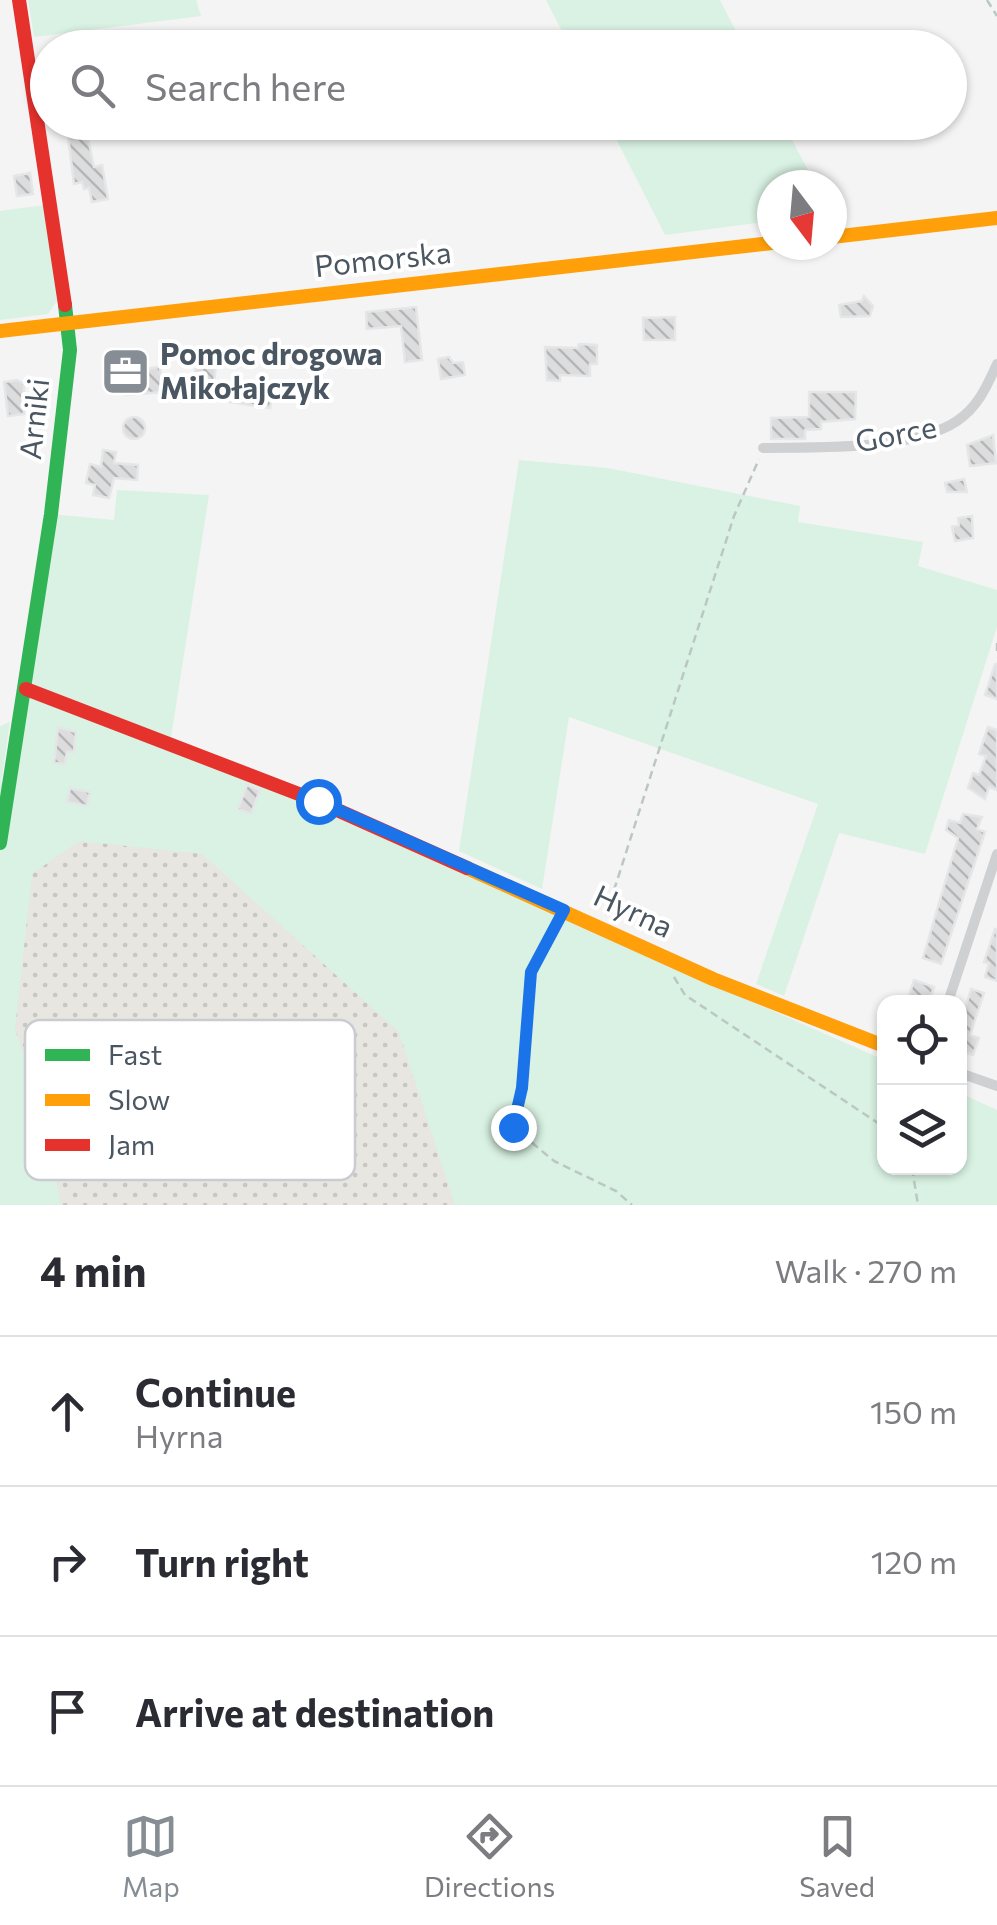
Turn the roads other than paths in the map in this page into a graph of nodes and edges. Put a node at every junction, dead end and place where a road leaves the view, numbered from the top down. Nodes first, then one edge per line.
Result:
1 (19, 0) edge
2 (30, 67) edge
3 (42, 140) edge
4 (997, 218) edge
5 (847, 234) edge
6 (757, 246) edge
7 (68, 323) junction
8 (0, 331) edge
9 (997, 364) edge
10 (763, 448) road end
11 (26, 689) junction
12 (0, 844) edge
13 (997, 854) edge
14 (950, 995) edge
15 (877, 1043) edge
16 (967, 1076) edge
17 (997, 1086) edge

1 - 2 street, Arniki
3 - 7 street, Arniki
4 - 5 street
6 - 7 street, Pomorska
7 - 8 street, Pomorska
7 - 11 street, Arniki
9 - 10 street, Gorce
11 - 12 street, Arniki
11 - 15 street, Hyrna
13 - 14 street
16 - 17 street

